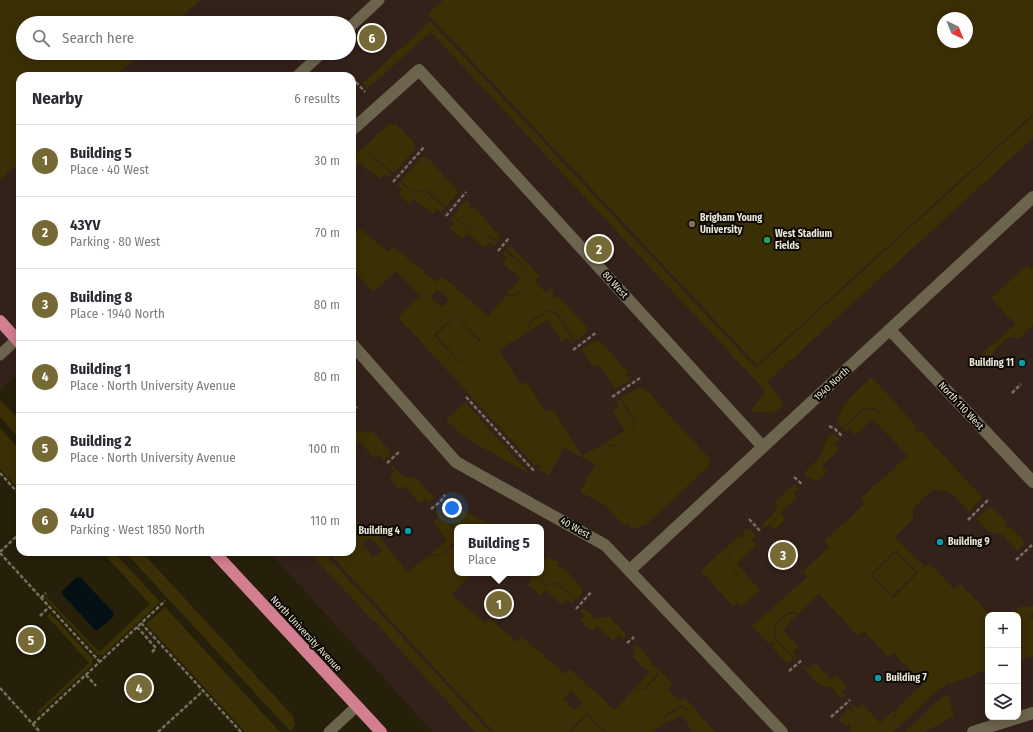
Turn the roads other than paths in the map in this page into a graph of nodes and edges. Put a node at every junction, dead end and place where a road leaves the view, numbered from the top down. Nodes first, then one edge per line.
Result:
1 (379, 0) edge
2 (356, 21) edge
3 (315, 60) edge
4 (302, 72) edge
5 (356, 126) edge
6 (1033, 197) edge
7 (0, 321) edge
8 (890, 330) junction
9 (16, 337) edge
10 (16, 342) edge
11 (356, 349) edge
12 (0, 355) edge
13 (763, 447) junction
14 (1033, 482) edge
15 (218, 556) edge
16 (630, 570) junction
17 (357, 706) junction
18 (1033, 713) edge
19 (329, 732) edge
20 (381, 732) edge
21 (782, 732) edge
22 (973, 732) edge

1 - 2 lane
3 - 4 lane
5 - 13 street, 80 West
6 - 8 street, 1940 North
7 - 9 highway
8 - 13 street, 1940 North
8 - 14 street, North 110 West
10 - 12 lane
11 - 16 street, 40 West
13 - 16 street, 1940 North
15 - 17 highway, North University Avenue
16 - 21 street, 40 West
17 - 19 lane
17 - 20 highway, North University Avenue
18 - 22 street

